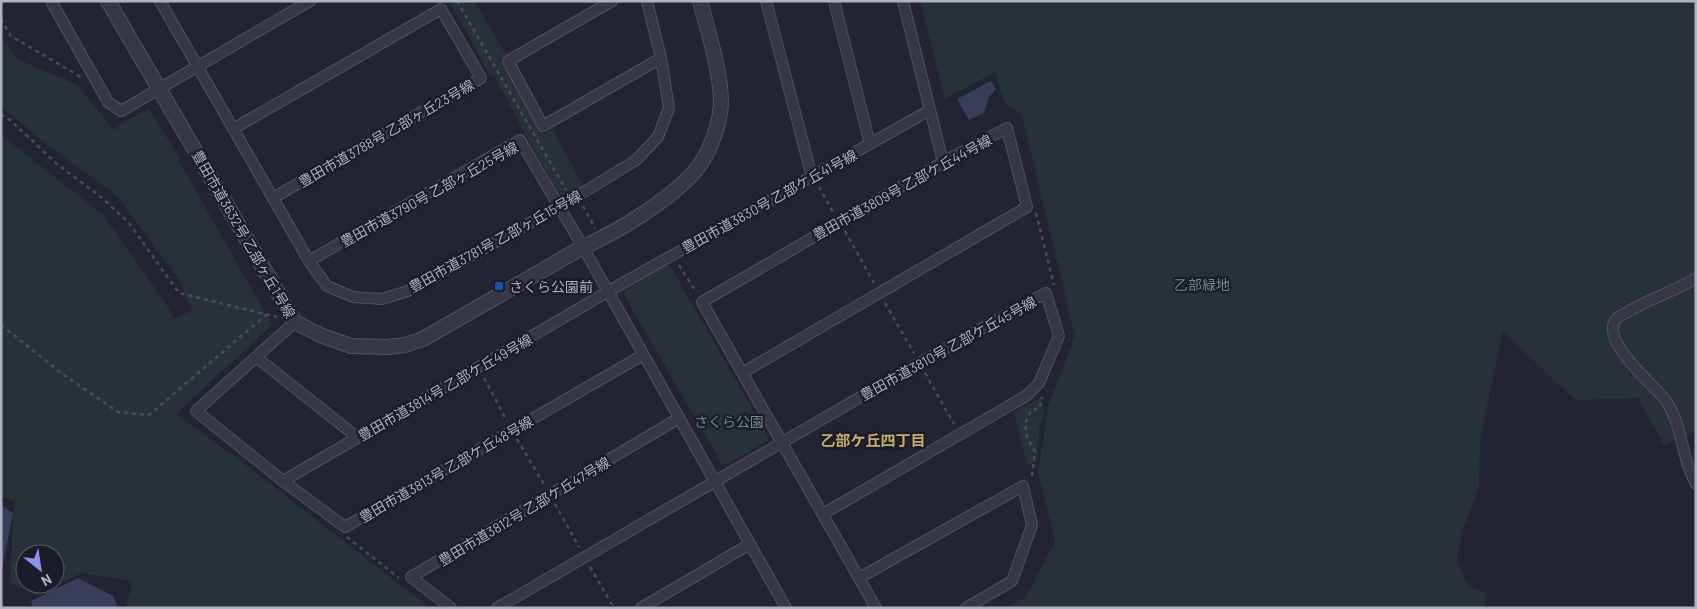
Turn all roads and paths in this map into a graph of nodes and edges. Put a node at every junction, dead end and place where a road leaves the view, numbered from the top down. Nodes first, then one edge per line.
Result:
1 (51, 1) edge
2 (108, 1) edge
3 (160, 1) edge
4 (310, 1) edge
5 (457, 1) edge
6 (612, 1) edge
7 (647, 1) edge
8 (700, 1) edge
9 (766, 1) edge
10 (834, 1) edge
11 (903, 1) edge
12 (1, 19) edge
13 (661, 58) junction
14 (508, 61) junction
15 (197, 66) junction
16 (497, 69) junction
17 (82, 78) dead end
18 (481, 78) junction
19 (159, 89) junction
20 (930, 110) junction
21 (1, 114) edge
22 (543, 126) junction
23 (233, 129) junction
24 (532, 133) junction
25 (870, 144) junction
26 (943, 162) junction
27 (812, 177) junction
28 (819, 187) dead end
29 (273, 198) junction
30 (574, 198) junction
31 (558, 206) junction
32 (1034, 208) dead end
33 (839, 221) junction
34 (597, 236) junction
35 (583, 248) junction
36 (673, 255) junction
37 (309, 261) junction
38 (1696, 278) edge
39 (1054, 286) dead end
40 (608, 292) junction
41 (879, 292) junction
42 (702, 302) junction
43 (266, 315) junction
44 (280, 318) dead end
45 (295, 322) junction
46 (1, 325) edge
47 (643, 355) junction
48 (256, 357) junction
49 (919, 363) junction
50 (478, 368) junction
51 (742, 374) junction
52 (1042, 397) dead end
53 (679, 418) junction
54 (513, 431) junction
55 (960, 434) junction
56 (358, 438) junction
57 (782, 442) junction
58 (1032, 476) dead end
59 (283, 481) junction
60 (715, 481) junction
61 (1696, 484) edge
62 (550, 495) junction
63 (823, 514) junction
64 (343, 535) dead end
65 (750, 544) junction
66 (584, 557) junction
67 (859, 578) junction
68 (401, 579) dead end
69 (785, 607) edge
70 (451, 608) edge
71 (497, 608) edge
72 (614, 608) edge
73 (641, 608) edge
74 (876, 608) edge
75 (966, 608) edge

1 - 19 street
2 - 19 street, 豊田市道3632号 乙部ヶ丘1号線
3 - 15 street, 豊田市道3781号 乙部ヶ丘15号線
4 - 15 street
5 - 16 path
6 - 14 street
7 - 13 street, 豊田市道3781号 乙部ヶ丘15号線
8 - 34 street
9 - 27 street
10 - 25 street
11 - 20 street
12 - 17 path
13 - 22 street
13 - 30 street, 豊田市道3781号 乙部ヶ丘15号線
14 - 16 path
14 - 22 street
15 - 19 street
15 - 23 street, 豊田市道3781号 乙部ヶ丘15号線
16 - 18 path
16 - 24 path
18 - 23 street, 豊田市道3788号 乙部ヶ丘23号線
18 - 29 street, 豊田市道3788号 乙部ヶ丘23号線
19 - 45 street, 豊田市道3632号 乙部ヶ丘1号線
20 - 25 street, 豊田市道3830号 乙部ケ丘41号線
20 - 26 street
21 - 43 path
22 - 24 path
23 - 29 street, 豊田市道3781号 乙部ヶ丘15号線
24 - 30 path
25 - 27 street, 豊田市道3830号 乙部ケ丘41号線
26 - 33 street, 豊田市道3809号 乙部ケ丘44号線
26 - 41 street, 豊田市道3809号 乙部ケ丘44号線
27 - 36 street, 豊田市道3830号 乙部ケ丘41号線
28 - 33 path
29 - 37 street, 豊田市道3781号 乙部ヶ丘15号線
30 - 31 street, 豊田市道3781号 乙部ヶ丘15号線
30 - 34 path
31 - 35 street, 豊田市道3790号 乙部ヶ丘25号線
31 - 37 street, 豊田市道3781号 乙部ヶ丘15号線
31 - 37 street, 豊田市道3790号 乙部ヶ丘25号線
32 - 39 path
33 - 41 path
33 - 42 street, 豊田市道3809号 乙部ケ丘44号線
34 - 35 street, 豊田市道3632号 乙部ヶ丘1号線
35 - 40 street, 豊田市道3790号 乙部ヶ丘25号線
35 - 45 street, 豊田市道3632号 乙部ヶ丘1号線
36 - 40 street, 豊田市道3830号 乙部ケ丘41号線
36 - 42 path
38 - 61 street
40 - 47 street, 豊田市道3790号 乙部ヶ丘25号線
40 - 50 street, 豊田市道3814号 乙部ケ丘49号線
41 - 49 path
41 - 51 street, 豊田市道3809号 乙部ケ丘44号線
42 - 51 street
43 - 44 path
43 - 46 path
45 - 48 street, 豊田市道3813号 乙部ケ丘48号線
47 - 53 street, 豊田市道3790号 乙部ヶ丘25号線
47 - 54 street, 豊田市道3813号 乙部ケ丘48号線
48 - 56 street
48 - 59 street, 豊田市道3813号 乙部ケ丘48号線
49 - 55 path
49 - 55 street, 豊田市道3810号 乙部ケ丘45号線
49 - 57 street, 豊田市道3810号 乙部ケ丘45号線
50 - 54 path
50 - 56 street, 豊田市道3814号 乙部ケ丘49号線
51 - 57 street
52 - 58 path
53 - 60 street, 豊田市道3790号 乙部ヶ丘25号線
53 - 62 street, 豊田市道3812号 乙部ケ丘47号線
54 - 59 street, 豊田市道3813号 乙部ケ丘48号線
54 - 62 path
55 - 63 street, 豊田市道3810号 乙部ケ丘45号線
56 - 59 street, 豊田市道3814号 乙部ケ丘49号線
57 - 60 street, 豊田市道3810号 乙部ケ丘45号線
57 - 63 street
60 - 65 street, 豊田市道3790号 乙部ヶ丘25号線
60 - 66 street
62 - 66 path
62 - 70 street, 豊田市道3812号 乙部ケ丘47号線
63 - 67 street
64 - 68 path
65 - 69 street, 豊田市道3790号 乙部ヶ丘25号線
65 - 73 street
66 - 71 street
66 - 72 path
67 - 74 street
67 - 75 street

